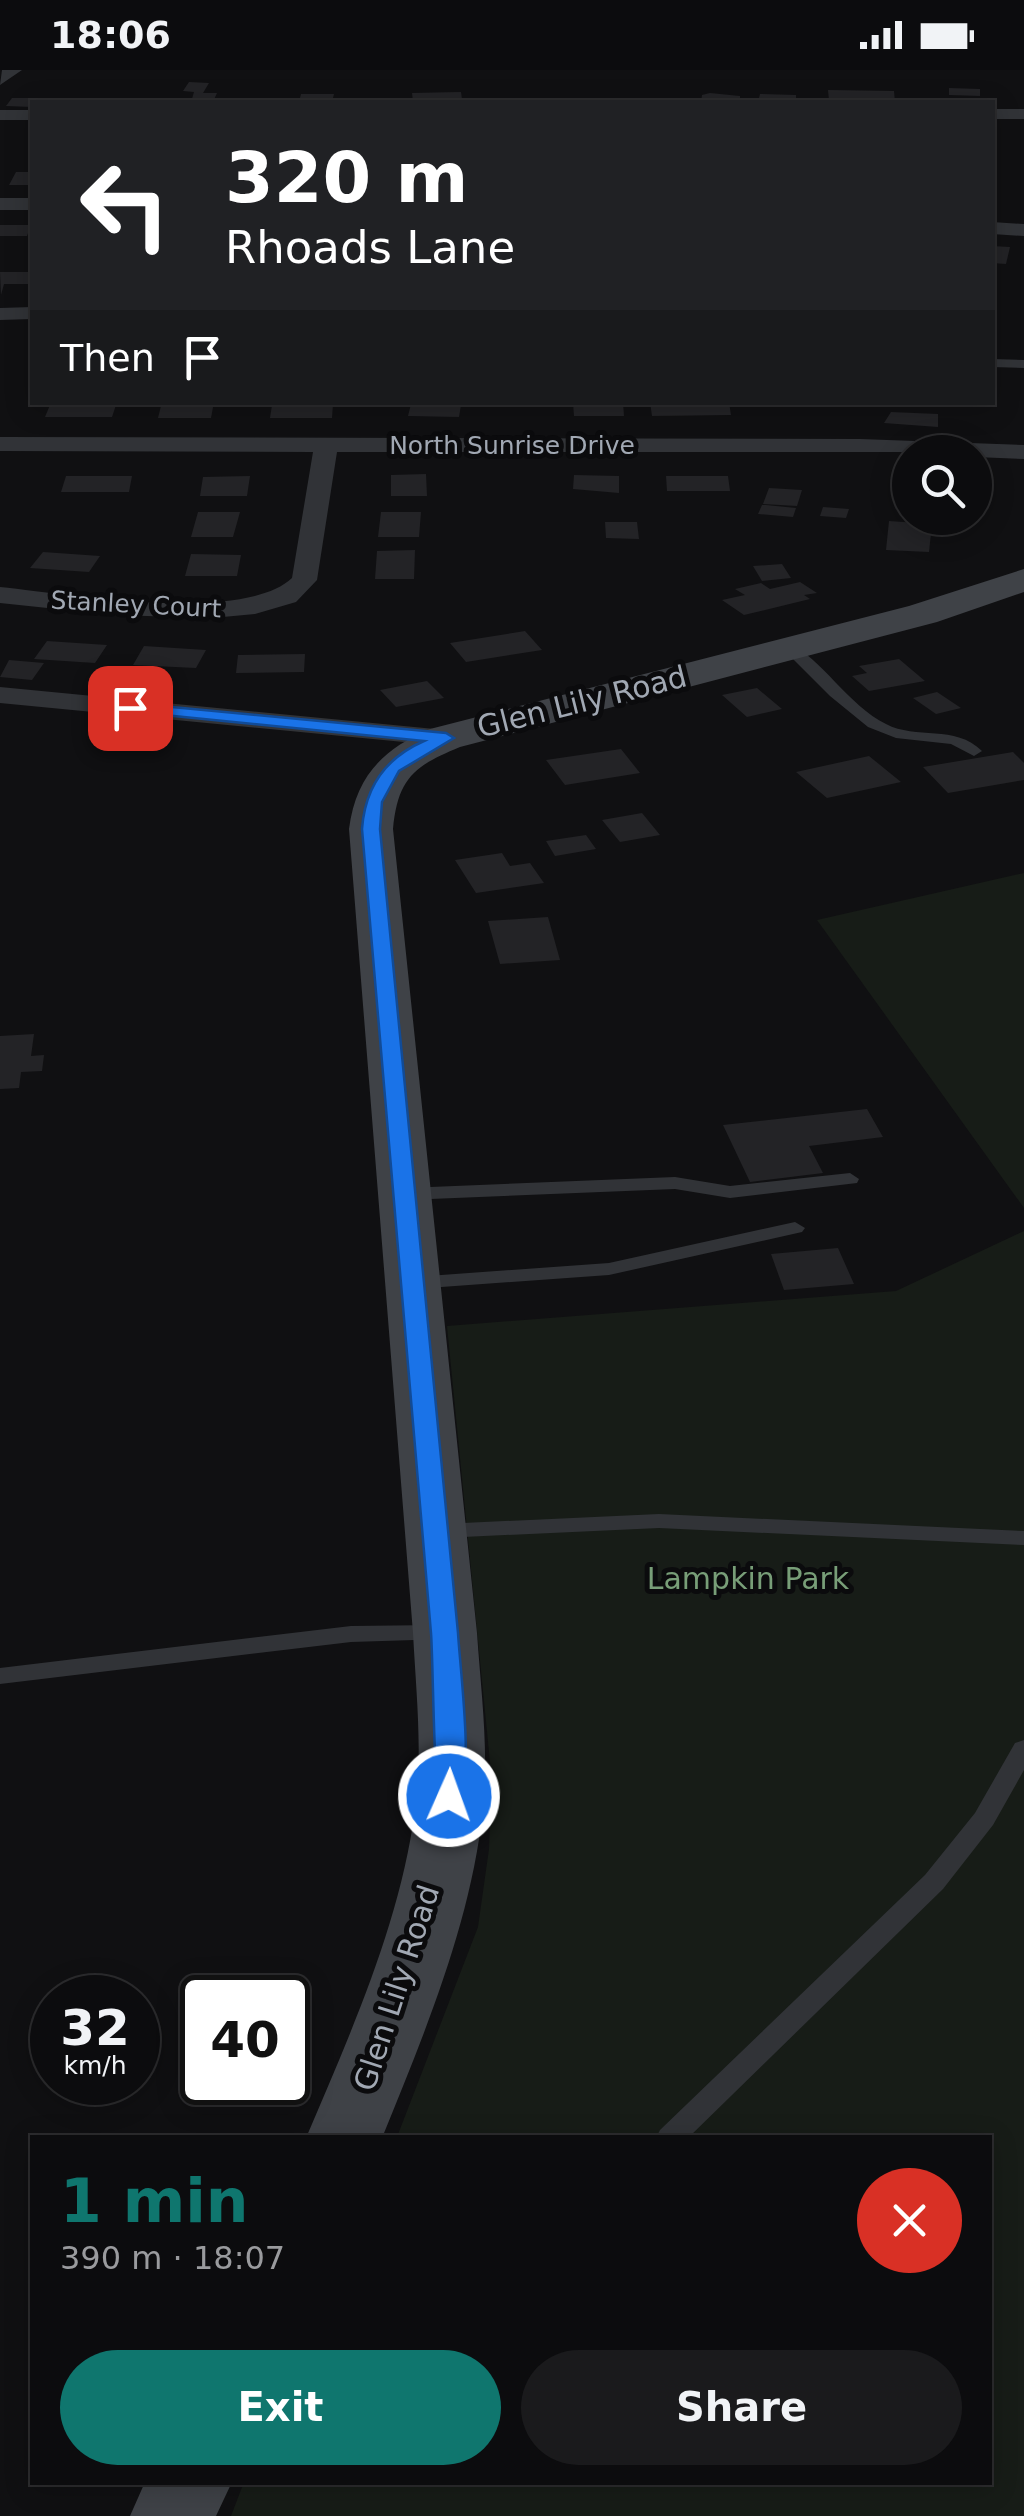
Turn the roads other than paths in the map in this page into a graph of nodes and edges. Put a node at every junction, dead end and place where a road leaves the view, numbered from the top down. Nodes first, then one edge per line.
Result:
1 (13, 70) edge
2 (0, 80) edge
3 (995, 114) edge
4 (1024, 114) edge
5 (0, 115) edge
6 (30, 115) edge
7 (0, 204) edge
8 (30, 204) edge
9 (995, 228) edge
10 (1024, 230) edge
11 (30, 313) edge
12 (0, 314) edge
13 (995, 363) edge
14 (1024, 364) edge
15 (0, 444) edge
16 (326, 445) junction
17 (1024, 452) edge
18 (1024, 580) edge
19 (0, 595) edge
20 (790, 648) junction
21 (0, 694) edge
22 (446, 738) junction
23 (974, 751) dead end
24 (850, 1179) dead end
25 (404, 1194) junction
26 (795, 1228) dead end
27 (412, 1283) junction
28 (435, 1532) junction
29 (1024, 1538) edge
30 (444, 1633) junction
31 (0, 1676) edge
32 (1024, 1749) edge
33 (345, 2135) edge
34 (673, 2135) edge
35 (188, 2485) edge
36 (172, 2516) edge

1 - 2 street
3 - 4 street
5 - 6 street
7 - 8 street
9 - 10 street
11 - 12 street
13 - 14 lane
15 - 16 street, North Sunrise Drive
16 - 17 street, North Sunrise Drive
16 - 19 street, Stanley Court
18 - 20 street, Glen Lily Road
20 - 22 street, Glen Lily Road
20 - 23 lane
21 - 22 street
22 - 25 street, Glen Lily Road
24 - 25 lane
25 - 27 street, Glen Lily Road
26 - 27 lane
27 - 28 street, Glen Lily Road
28 - 29 lane
28 - 30 street, Glen Lily Road
30 - 31 lane
30 - 33 street, Glen Lily Road
32 - 34 lane
35 - 36 street

